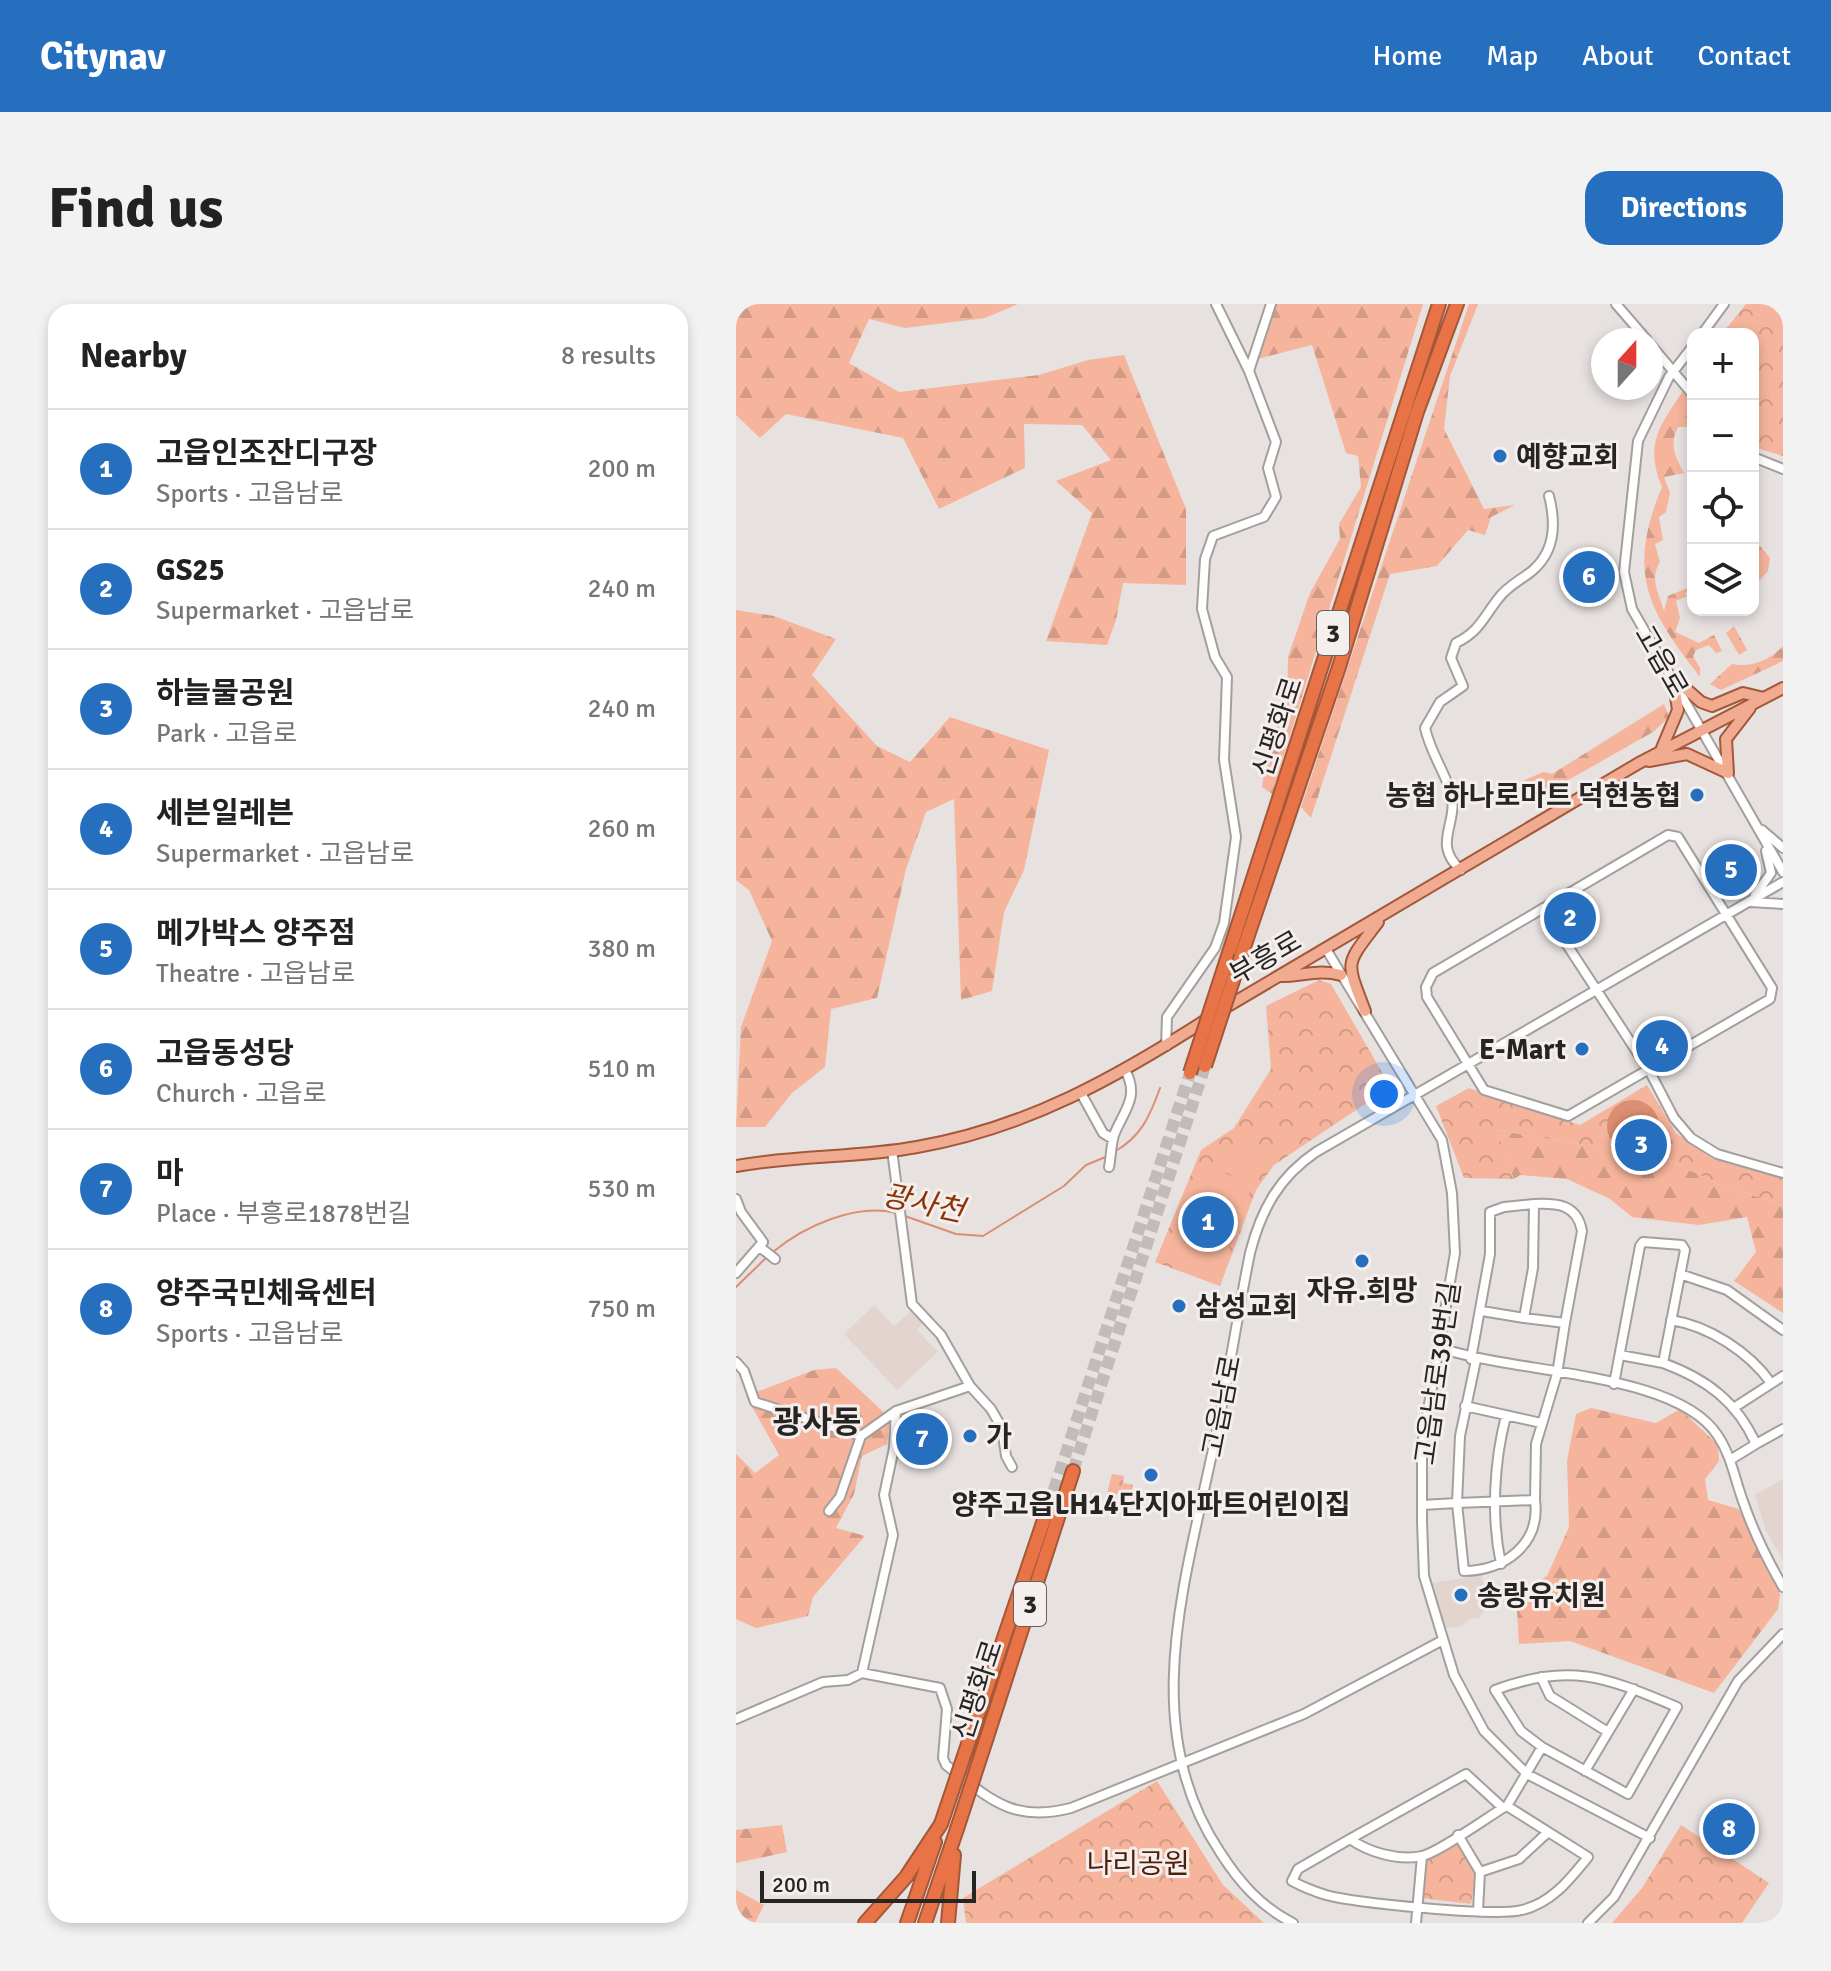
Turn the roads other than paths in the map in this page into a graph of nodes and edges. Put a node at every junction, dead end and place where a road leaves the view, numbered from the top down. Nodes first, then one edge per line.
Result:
1 (1216, 304) edge
2 (1271, 304) edge
3 (1437, 304) edge
4 (1457, 304) edge
5 (1616, 304) edge
6 (1724, 304) edge
7 (1637, 328) edge
8 (1706, 328) edge
9 (1687, 354) edge
10 (1663, 359) edge
11 (1249, 371) junction
12 (1674, 372) junction
13 (1687, 388) edge
14 (1759, 459) edge
15 (1783, 469) edge
16 (1549, 496) dead end
17 (1675, 678) junction
18 (1783, 688) edge
19 (1764, 698) junction
20 (1753, 704) junction
21 (1701, 728) junction
22 (1659, 752) junction
23 (1639, 763) junction
24 (1728, 773) junction
25 (1756, 824) junction
26 (1783, 848) edge
27 (1461, 870) junction
28 (1783, 872) edge
29 (1783, 882) edge
30 (1749, 902) junction
31 (1783, 904) edge
32 (1543, 908) junction
33 (1726, 915) junction
34 (1381, 918) junction
35 (1326, 949) junction
36 (1341, 975) junction
37 (1279, 976) junction
38 (1598, 990) junction
39 (1365, 1011) junction
40 (1166, 1046) junction
41 (1467, 1065) junction
42 (1205, 1066) tunnel mouth
43 (1125, 1070) junction
44 (1650, 1072) junction
45 (1190, 1073) tunnel mouth
46 (1415, 1094) junction
47 (1082, 1095) junction
48 (1113, 1139) junction
49 (892, 1150) junction
50 (736, 1166) edge
51 (1109, 1167) dead end
52 (1783, 1173) edge
53 (736, 1199) edge
54 (1534, 1204) junction
55 (761, 1248) junction
56 (774, 1259) dead end
57 (736, 1273) edge
58 (1680, 1274) junction
59 (1482, 1311) junction
60 (1524, 1318) junction
61 (1671, 1320) junction
62 (1565, 1323) junction
63 (1783, 1330) edge
64 (1438, 1347) junction
65 (1620, 1355) junction
66 (1474, 1359) junction
67 (736, 1362) edge
68 (1663, 1363) junction
69 (1557, 1374) junction
70 (1783, 1376) edge
71 (1771, 1383) junction
72 (1614, 1384) junction
73 (970, 1386) junction
74 (1465, 1406) junction
75 (1735, 1407) junction
76 (896, 1411) junction
77 (1506, 1416) junction
78 (1541, 1423) junction
79 (1783, 1429) edge
80 (861, 1436) junction
81 (1756, 1444) junction
82 (1730, 1460) junction
83 (1012, 1467) dead end
84 (1073, 1471) tunnel mouth
85 (1535, 1500) junction
86 (1496, 1501) junction
87 (1457, 1503) junction
88 (1422, 1505) junction
89 (1048, 1508) tunnel mouth
90 (829, 1511) dead end
91 (1501, 1564) junction
92 (1783, 1587) edge
93 (1783, 1634) edge
94 (1443, 1640) junction
95 (862, 1673) junction
96 (1541, 1677) junction
97 (1634, 1689) junction
98 (736, 1719) edge
99 (1608, 1732) junction
100 (1542, 1747) junction
101 (1179, 1763) junction
102 (1585, 1771) junction
103 (1527, 1774) junction
104 (1505, 1807) junction
105 (941, 1824) junction
106 (956, 1830) junction
107 (1547, 1833) junction
108 (1458, 1835) junction
109 (1650, 1838) junction
110 (1350, 1839) junction
111 (1422, 1856) junction
112 (1480, 1872) junction
113 (1418, 1905) junction
114 (1478, 1911) junction
115 (866, 1922) edge
116 (907, 1923) edge
117 (925, 1923) edge
118 (948, 1923) edge
119 (1293, 1923) edge
120 (1416, 1923) edge
121 (1588, 1923) edge

1 - 11 street
2 - 11 street
3 - 45 highway, 신평화로 / 3, bridge
4 - 42 highway, 신평화로 / 3, bridge
5 - 7 street
6 - 8 street
9 - 12 street, 고읍로
10 - 12 street
11 - 40 street
12 - 13 street
12 - 17 street, 고읍로
14 - 15 street
16 - 27 street
17 - 19 main road
17 - 21 street, 고읍로
17 - 22 main road
18 - 19 main road, 부흥로
19 - 20 main road, 부흥로
20 - 21 main road, 부흥로
20 - 24 main road
21 - 22 main road, 부흥로
21 - 24 street, 고읍로
22 - 23 main road, 부흥로
23 - 24 main road
23 - 27 main road, 부흥로
24 - 25 street, 고읍로
25 - 26 street
25 - 28 street, 고읍로
25 - 30 street
27 - 34 main road, 부흥로
29 - 30 street
30 - 31 street
30 - 33 street
32 - 33 street
32 - 38 street
32 - 41 street
33 - 38 street, 고읍남로
33 - 44 street
34 - 35 main road, 부흥로
34 - 39 main road
35 - 36 street
35 - 37 main road, 부흥로
36 - 37 main road
36 - 39 street
37 - 40 main road, 부흥로
38 - 41 street, 고읍남로
38 - 44 street
39 - 46 street
40 - 43 main road, 부흥로
41 - 44 street
41 - 46 street, 고읍남로
43 - 47 main road, 부흥로
43 - 48 street
44 - 52 street
46 - 64 street, 고읍남로39번길
46 - 101 street, 고읍남로
47 - 48 street
47 - 49 main road, 부흥로
48 - 51 street
49 - 50 main road, 부흥로
49 - 73 street
53 - 55 street
54 - 59 street
54 - 60 street
54 - 62 street
55 - 56 street
55 - 57 street
58 - 61 street
58 - 63 street
58 - 65 street
59 - 60 street
59 - 66 street
60 - 62 street
61 - 68 street
61 - 71 street
62 - 69 street
64 - 66 street
64 - 88 street, 고읍남로39번길
65 - 68 street
65 - 72 street
66 - 69 street
66 - 74 street
67 - 80 street
68 - 75 street
69 - 72 street
69 - 78 street
70 - 71 street
71 - 75 street
72 - 82 street
73 - 76 street
73 - 83 street
74 - 77 street
74 - 87 street
75 - 81 street
76 - 80 street
76 - 95 street
77 - 78 street
77 - 86 street
78 - 85 street
79 - 81 street
80 - 90 street
81 - 82 street
82 - 92 street
84 - 106 highway, 신평화로 / 3, bridge
85 - 86 street
85 - 91 street
86 - 87 street
86 - 91 street
87 - 88 street
87 - 91 street
88 - 94 street, 고읍남로39번길
89 - 105 highway, 신평화로 / 3, bridge
93 - 109 street
94 - 101 street
94 - 103 street, 고읍남로39번길
95 - 98 street
95 - 101 street
96 - 97 street
96 - 99 street
96 - 100 street
97 - 99 street
97 - 102 street
99 - 102 street
100 - 102 street
100 - 103 street
101 - 119 street, 고읍남로
103 - 104 street
103 - 109 street, 고읍남로39번길
104 - 107 street
104 - 108 street
104 - 110 street
105 - 115 highway
105 - 116 highway, 신평화로 / 3
106 - 117 highway, 신평화로 / 3
106 - 118 highway
107 - 112 street
107 - 114 street
108 - 111 street
108 - 112 street
109 - 121 street
110 - 111 street
110 - 113 street
111 - 113 street
112 - 114 street
113 - 114 street
113 - 120 street

